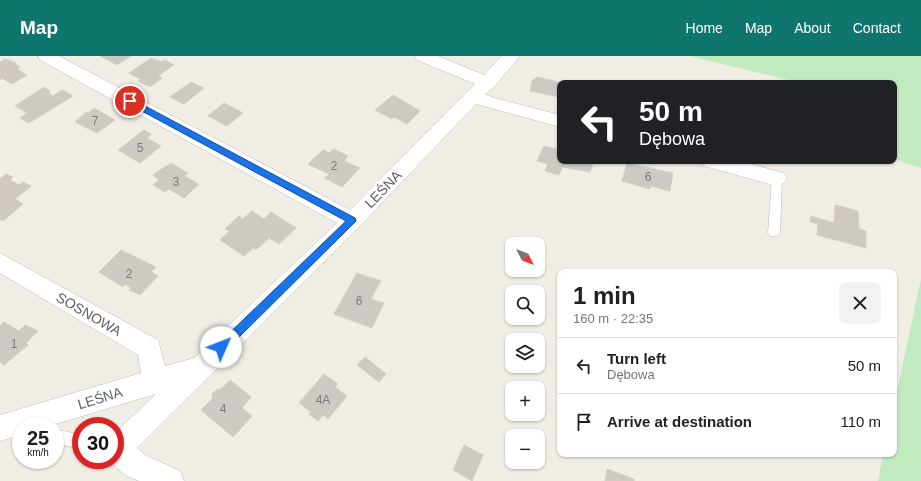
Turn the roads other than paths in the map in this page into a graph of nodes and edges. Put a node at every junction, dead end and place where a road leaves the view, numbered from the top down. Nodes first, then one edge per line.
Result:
1 (46, 56) edge
2 (423, 56) edge
3 (512, 56) edge
4 (481, 90) junction
5 (557, 120) edge
6 (723, 164) edge
7 (777, 178) joint
8 (352, 221) junction
9 (774, 233) dead end
10 (0, 262) edge
11 (200, 368) junction
12 (155, 382) junction
13 (49, 417) edge
14 (12, 426) edge
15 (0, 428) edge
16 (124, 441) edge
17 (124, 456) edge
18 (170, 481) edge

1 - 8 street
2 - 4 street
3 - 4 street, LEŚNA
4 - 5 street
4 - 8 street, LEŚNA
6 - 7 street
7 - 9 lane
8 - 11 street, LEŚNA
10 - 12 street, SOSNOWA
11 - 12 street, LEŚNA
11 - 16 street, LEŚNA
12 - 13 street, LEŚNA
14 - 15 street, LEŚNA
17 - 18 street, LEŚNA

